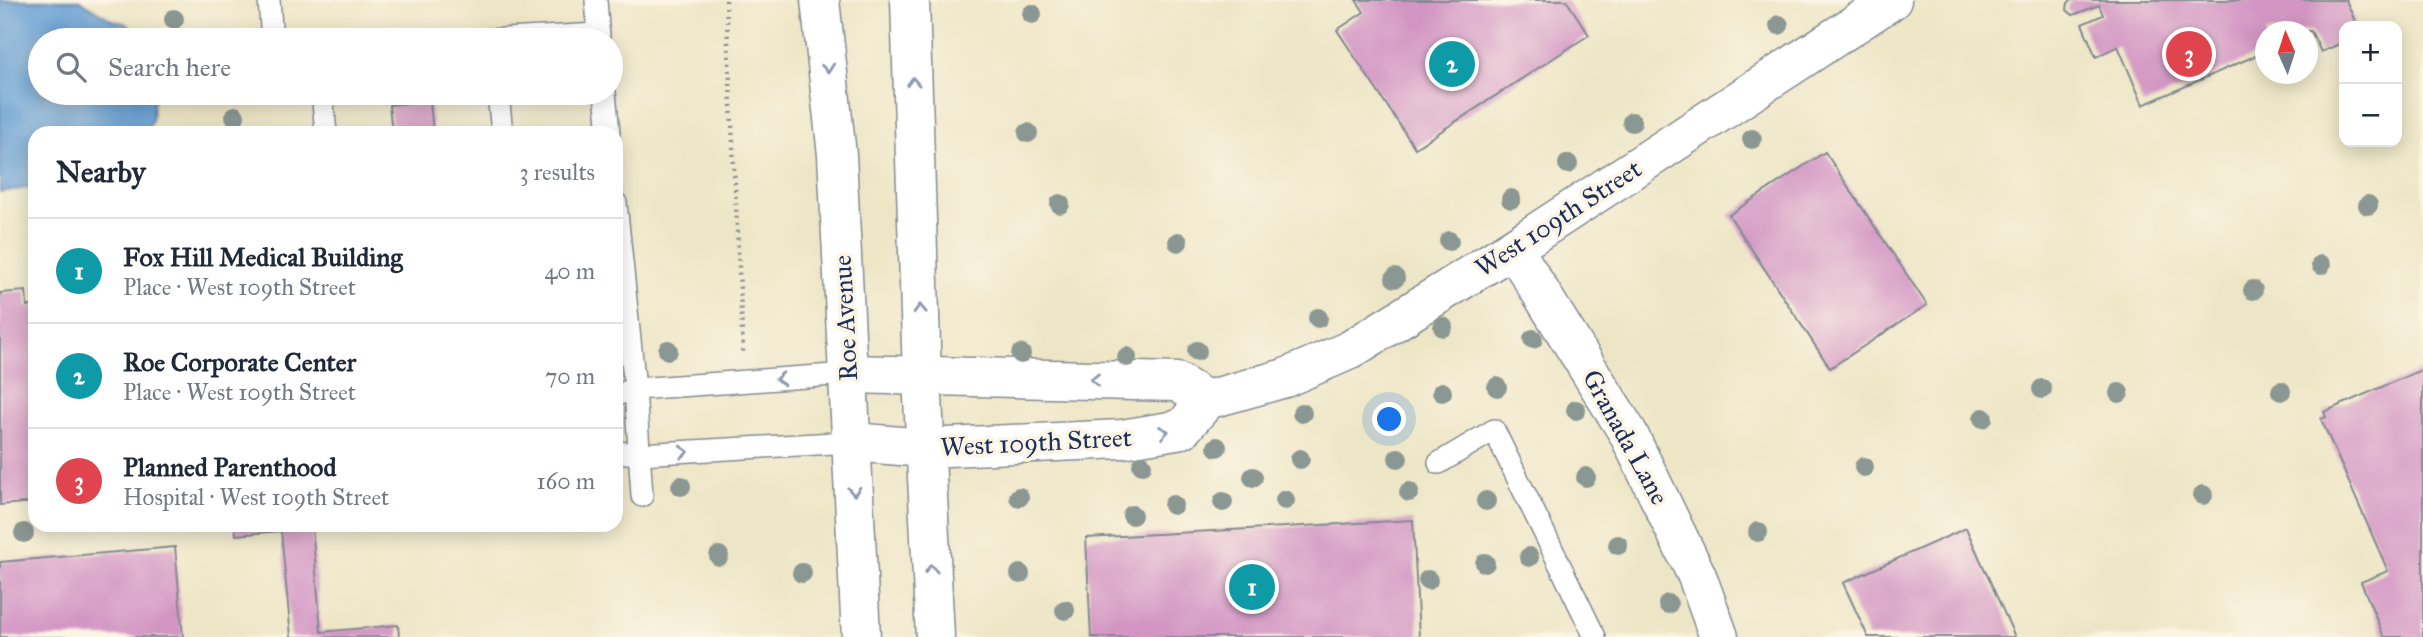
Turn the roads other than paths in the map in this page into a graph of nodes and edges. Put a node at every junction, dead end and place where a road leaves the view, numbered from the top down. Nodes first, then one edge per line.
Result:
1 (269, 0) edge
2 (596, 0) edge
3 (820, 0) edge
4 (910, 0) edge
5 (1892, 0) edge
6 (271, 28) edge
7 (598, 28) edge
8 (323, 105) edge
9 (499, 105) edge
10 (606, 105) edge
11 (325, 126) edge
12 (501, 126) edge
13 (608, 126) edge
14 (1513, 248) junction
15 (623, 335) edge
16 (848, 374) junction
17 (922, 377) junction
18 (626, 392) edge
19 (1207, 400) junction
20 (852, 442) junction
21 (925, 448) junction
22 (623, 453) edge
23 (639, 454) junction
24 (1439, 463) dead end
25 (642, 496) dead end
26 (861, 637) edge
27 (934, 637) edge
28 (1595, 637) edge
29 (1719, 637) edge

1 - 6 lane
2 - 7 lane
3 -> 16 street, Roe Avenue
17 -> 4 street
5 - 14 street, West 109th Street
8 - 11 lane
9 - 12 lane
10 - 13 lane
14 - 19 street, West 109th Street
14 - 29 street, Granada Lane
15 - 18 lane
16 - 17 street
16 -> 18 lane
16 - 20 street, Roe Avenue
19 -> 17 street
17 - 21 street
18 - 23 lane
21 -> 19 street, West 109th Street
20 - 21 street, West 109th Street
23 -> 20 lane
20 -> 26 street, Roe Avenue
27 -> 21 street
22 - 23 lane
23 - 25 lane
24 - 28 lane

